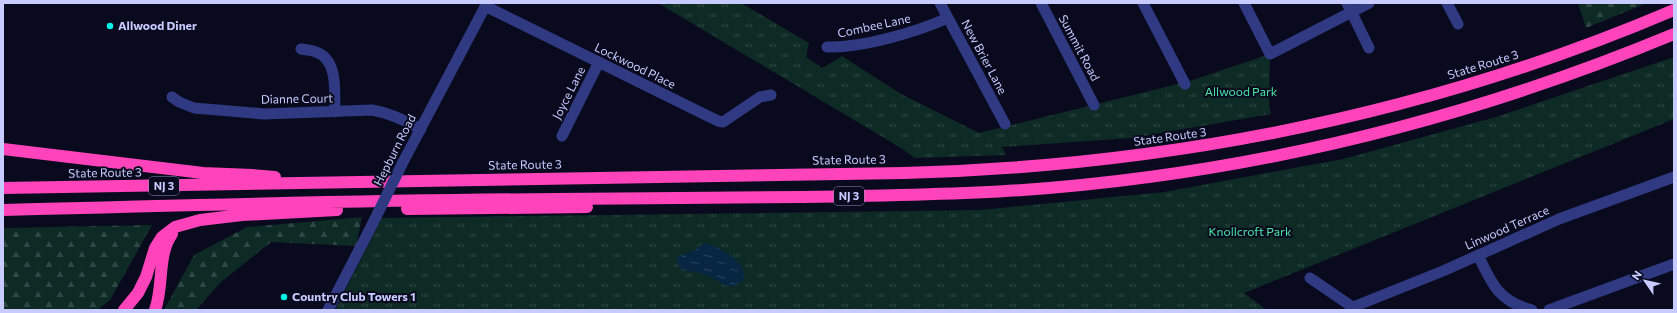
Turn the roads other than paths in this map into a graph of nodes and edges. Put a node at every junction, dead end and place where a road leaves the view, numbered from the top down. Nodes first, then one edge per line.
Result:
1 (940, 3) edge
2 (1041, 3) edge
3 (1143, 3) edge
4 (1244, 3) edge
5 (1369, 3) edge
6 (1447, 3) edge
7 (486, 4) edge
8 (1674, 6) edge
9 (1349, 8) edge
10 (1674, 10) edge
11 (948, 18) junction
12 (1458, 24) dead end
13 (1636, 26) junction
14 (1674, 34) edge
15 (827, 47) dead end
16 (1369, 48) dead end
17 (301, 50) dead end
18 (599, 62) junction
19 (1185, 84) dead end
20 (771, 95) dead end
21 (172, 97) dead end
22 (1094, 104) dead end
23 (335, 112) junction
24 (1006, 124) dead end
25 (421, 129) junction
26 (562, 136) dead end
27 (3, 149) edge
28 (1674, 177) edge
29 (326, 183) junction
30 (3, 188) edge
31 (693, 198) junction
32 (3, 210) edge
33 (186, 224) junction
34 (1478, 255) junction
35 (1674, 264) edge
36 (1310, 278) dead end
37 (1355, 309) edge
38 (124, 310) edge
39 (155, 310) edge
40 (328, 310) edge
41 (1532, 310) edge
42 (1549, 310) edge

1 - 11 street, New Brier Lane
2 - 22 street, Summit Road
3 - 19 street
4 - 9 street
5 - 9 street
6 - 12 street
7 - 18 street, Lockwood Place
7 - 25 street, Hepburn Road
8 - 13 highway
9 - 16 street
10 - 13 highway, State Route 3 / NJ 3
11 - 15 street, Combee Lane
11 - 24 street, New Brier Lane
13 - 29 highway, State Route 3 / NJ 3
14 - 31 highway, NJ 3
17 - 23 street
18 - 20 street, Lockwood Place
18 - 26 street, Joyce Lane
21 - 23 street, Dianne Court
23 - 25 street, Dianne Court
25 - 40 street, Hepburn Road, bridge
27 - 29 highway
28 - 34 street, Linwood Terrace
29 - 30 highway, State Route 3 / NJ 3
31 - 32 highway, NJ 3
31 - 33 highway
33 - 38 highway
33 - 39 highway
34 - 37 street, Linwood Terrace
34 - 41 street
35 - 42 street
36 - 37 street

